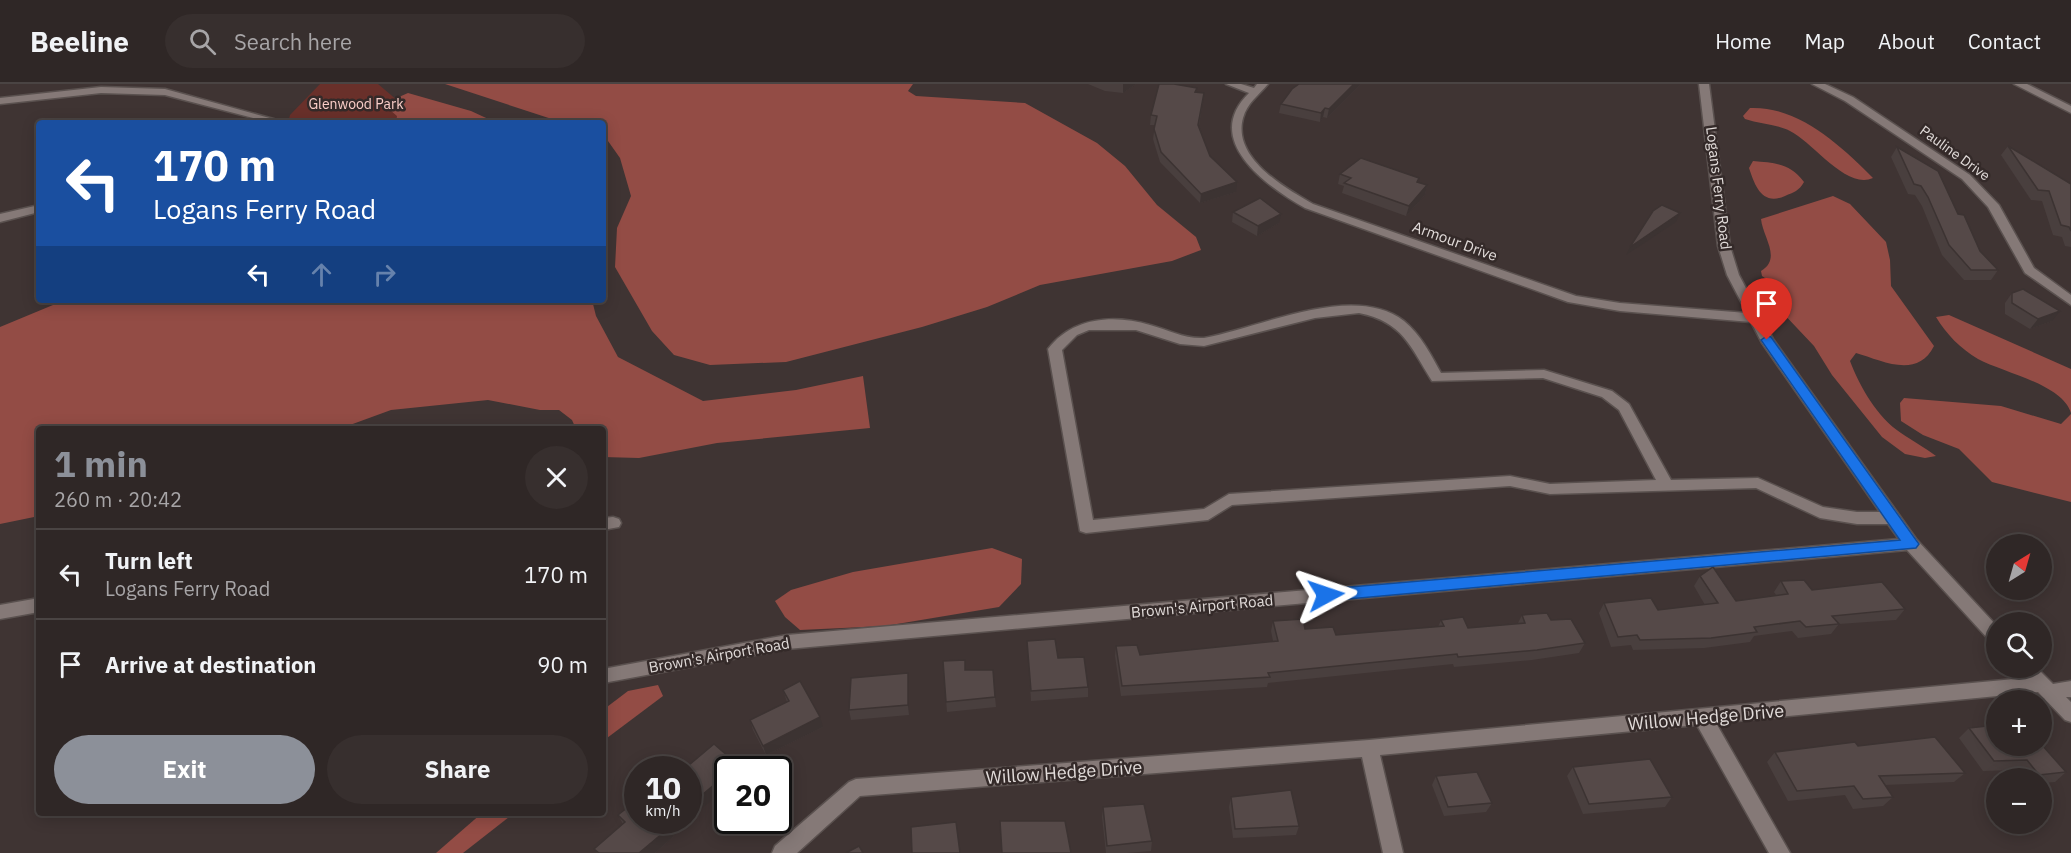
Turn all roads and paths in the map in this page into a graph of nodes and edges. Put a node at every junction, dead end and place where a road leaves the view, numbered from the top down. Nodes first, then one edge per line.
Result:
1 (1231, 84) edge
2 (1704, 84) edge
3 (1817, 84) edge
4 (2019, 84) edge
5 (1259, 87) edge
6 (0, 101) edge
7 (2071, 110) edge
8 (261, 120) edge
9 (36, 209) edge
10 (0, 218) edge
11 (2071, 301) edge
12 (1755, 318) junction
13 (1666, 484) junction
14 (1893, 518) junction
15 (1911, 544) junction
16 (36, 606) edge
17 (0, 612) edge
18 (1986, 625) edge
19 (606, 675) edge
20 (2036, 678) edge
21 (2045, 688) junction
22 (2071, 689) edge
23 (2071, 714) edge
24 (1703, 718) junction
25 (1370, 748) junction
26 (782, 853) edge
27 (1393, 853) edge
28 (1780, 853) edge

1 - 5 street
2 - 12 street, Logans Ferry Road
3 - 11 street, Pauline Drive
4 - 7 street
5 - 12 street, Armour Drive
6 - 8 street
9 - 10 street
12 - 14 street, Logans Ferry Road
13 - 13 street
13 - 14 street
14 - 15 street, Logans Ferry Road
15 - 18 street, Logans Ferry Road
15 - 19 street, Brown's Airport Road
16 - 17 street
20 - 21 street
21 - 22 street, Willow Hedge Drive
21 - 23 street
21 - 24 street, Willow Hedge Drive
24 - 25 street, Willow Hedge Drive
24 - 28 street
25 - 26 street, Willow Hedge Drive
25 - 27 street

